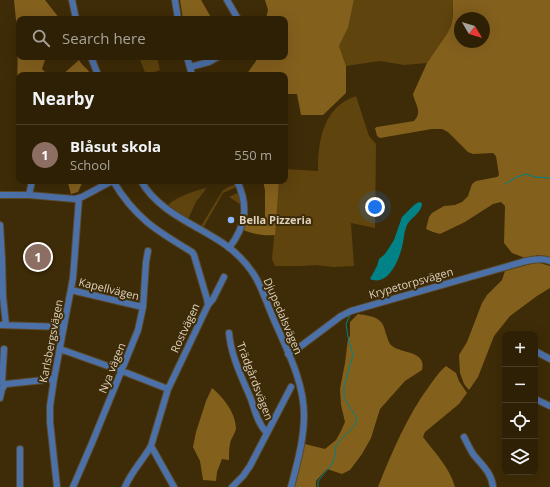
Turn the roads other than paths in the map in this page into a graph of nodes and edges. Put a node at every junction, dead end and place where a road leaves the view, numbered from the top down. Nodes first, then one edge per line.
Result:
1 (72, 0) edge
2 (175, 0) edge
3 (227, 0) edge
4 (75, 16) edge
5 (178, 16) edge
6 (236, 16) edge
7 (92, 60) edge
8 (188, 60) edge
9 (213, 60) edge
10 (190, 67) junction
11 (97, 72) edge
12 (191, 72) edge
13 (31, 184) edge
14 (106, 184) edge
15 (114, 184) edge
16 (143, 184) edge
17 (238, 184) edge
18 (0, 195) edge
19 (29, 195) junction
20 (79, 198) junction
21 (0, 225) edge
22 (1, 236) edge
23 (229, 248) junction
24 (148, 251) dead end
25 (550, 261) edge
26 (224, 277) dead end
27 (71, 290) junction
28 (208, 305) junction
29 (143, 307) junction
30 (3, 325) edge
31 (64, 327) junction
32 (229, 333) dead end
33 (60, 349) junction
34 (4, 350) dead end
35 (538, 352) edge
36 (288, 354) junction
37 (549, 356) edge
38 (122, 371) junction
39 (54, 379) junction
40 (4, 386) junction
41 (291, 387) dead end
42 (168, 389) junction
43 (0, 398) edge
44 (538, 400) edge
45 (550, 406) edge
46 (267, 433) junction
47 (464, 437) dead end
48 (151, 446) junction
49 (20, 449) dead end
50 (20, 487) edge
51 (57, 487) edge
52 (73, 487) edge
53 (125, 487) edge
54 (174, 487) edge
55 (232, 487) edge
56 (291, 487) edge
57 (493, 487) edge

1 - 4 street
2 - 5 street
3 - 6 street
7 - 11 street
8 - 10 street
9 - 10 street
10 - 12 street
13 - 19 street
14 - 20 street
15 - 28 street, Rostvägen
16 - 23 street, Djupedalsvägen
17 - 23 street
18 - 19 street
19 - 20 street
20 - 27 street, Karlsbergsvägen
21 - 22 street
22 - 30 street
23 - 36 street, Djupedalsvägen
24 - 29 street, Nya vägen
25 - 36 street, Krypetorpsvägen
26 - 28 street
27 - 29 street, Kapellvägen
27 - 31 street, Karlsbergsvägen
28 - 42 street, Rostvägen
29 - 38 street, Nya vägen
30 - 31 street
31 - 33 street, Karlsbergsvägen
32 - 46 street, Trädgårdsvägen
33 - 38 street
33 - 39 street, Karlsbergsvägen
34 - 40 street
35 - 37 street
36 - 56 street, Djupedalsvägen
38 - 42 street
38 - 52 street, Nya vägen
39 - 40 street
39 - 51 street, Karlsbergsvägen
40 - 43 street
41 - 46 street
42 - 48 street, Rostvägen
44 - 45 street
46 - 55 street
47 - 57 street
48 - 53 street, Rostvägen
48 - 54 street
49 - 50 street

